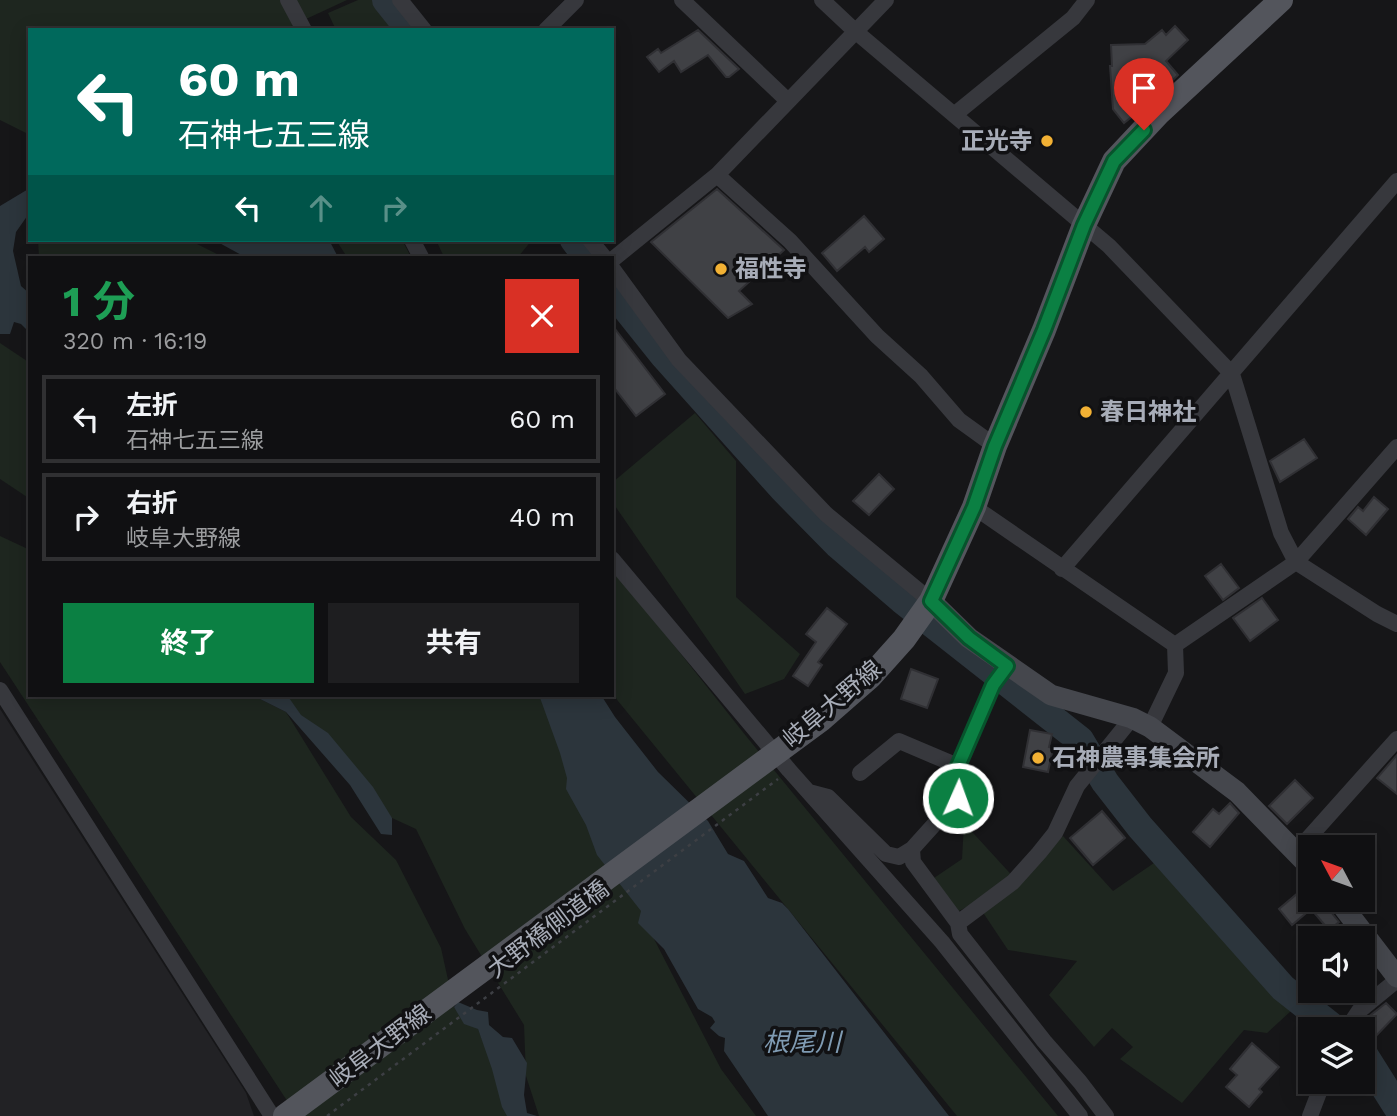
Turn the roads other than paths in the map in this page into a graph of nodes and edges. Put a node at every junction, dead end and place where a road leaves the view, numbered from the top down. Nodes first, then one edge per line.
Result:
1 (289, 0) edge
2 (400, 0) edge
3 (576, 0) edge
4 (682, 0) edge
5 (822, 0) edge
6 (886, 0) edge
7 (1087, 0) edge
8 (1281, 0) edge
9 (303, 28) edge
10 (422, 28) edge
11 (548, 28) edge
12 (855, 31) junction
13 (788, 101) junction
14 (954, 115) junction
15 (717, 175) junction
16 (1397, 181) edge
17 (1084, 225) junction
18 (592, 242) edge
19 (603, 256) edge
20 (614, 258) edge
21 (614, 271) edge
22 (1231, 374) junction
23 (995, 446) junction
24 (1397, 447) edge
25 (974, 507) junction
26 (614, 561) edge
27 (1296, 562) junction
28 (1062, 569) junction
29 (924, 611) junction
30 (1397, 624) edge
31 (1175, 645) junction
32 (1005, 668) junction
33 (0, 690) edge
34 (1141, 722) junction
35 (1397, 739) edge
36 (775, 762) junction
37 (958, 766) junction
38 (860, 773) dead end
39 (809, 792) junction
40 (912, 849) junction
41 (1296, 852) junction
42 (1298, 854) edge
43 (1347, 912) edge
44 (958, 922) junction
45 (1397, 978) edge
46 (1355, 1017) edge
47 (1318, 1094) edge
48 (290, 1112) edge
49 (272, 1116) edge
50 (1080, 1116) edge
51 (1106, 1116) edge
52 (1310, 1116) edge

1 - 9 street
2 - 10 street
3 - 11 street
4 - 13 street
5 - 12 street
6 - 12 street
7 - 14 street
8 - 17 main road, 岐阜大野線
12 - 13 street
12 - 14 street
13 - 15 street
14 - 17 street
15 - 20 street
15 - 23 street
16 - 22 street
17 - 22 street
17 - 23 main road, 岐阜大野線
18 - 19 street
21 - 29 street
22 - 27 street
22 - 28 street
23 - 25 main road, 岐阜大野線
24 - 27 street
25 - 28 street
25 - 29 main road, 岐阜大野線
26 - 36 street
27 - 30 street
27 - 31 street
28 - 31 street
29 - 32 main road
29 - 36 main road, 岐阜大野線
31 - 34 street
32 - 34 main road
32 - 37 street
33 - 49 street
34 - 41 main road
34 - 44 street
35 - 41 street
36 - 39 street
36 - 48 main road, 岐阜大野線
37 - 38 street
37 - 40 street
39 - 40 street
39 - 50 street
40 - 44 street
41 - 42 main road
43 - 45 main road
44 - 51 street
45 - 46 street
47 - 52 street

